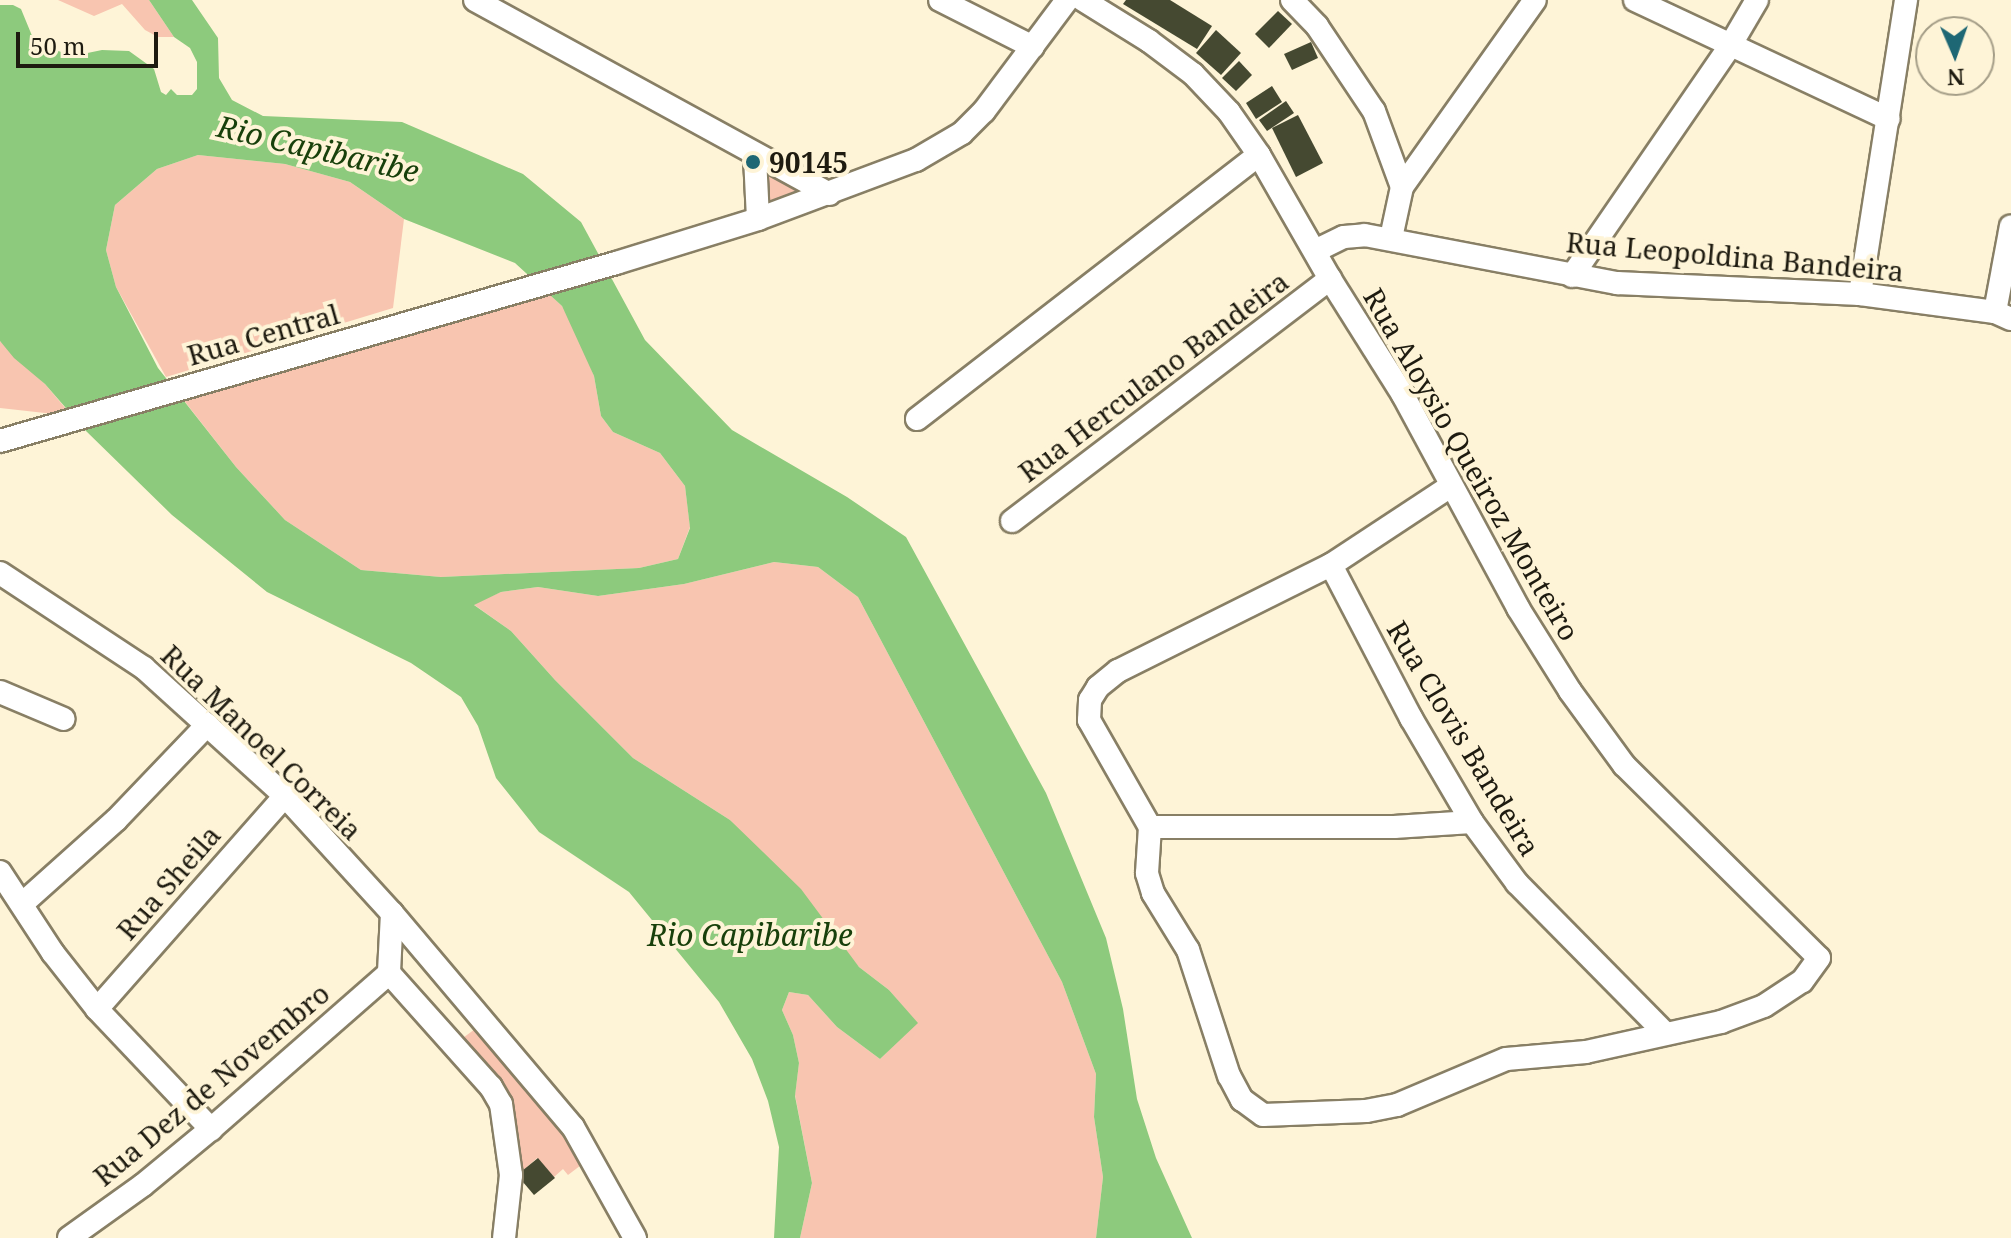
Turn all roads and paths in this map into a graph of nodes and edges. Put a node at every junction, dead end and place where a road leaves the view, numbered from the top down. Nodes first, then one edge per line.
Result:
1 (475, 0) edge
2 (940, 0) edge
3 (1067, 0) edge
4 (1083, 0) edge
5 (1292, 0) edge
6 (1535, 0) edge
7 (1635, 0) edge
8 (1757, 0) edge
9 (1906, 0) edge
10 (1730, 46) junction
11 (1033, 47) junction
12 (1889, 119) junction
13 (1259, 155) junction
14 (755, 157) junction
15 (1402, 187) junction
16 (829, 194) junction
17 (758, 219) junction
18 (2011, 226) edge
19 (1391, 238) junction
20 (1315, 251) junction
21 (1572, 276) junction
22 (1330, 279) junction
23 (1860, 294) junction
24 (2003, 316) edge
25 (917, 419) dead end
26 (0, 441) edge
27 (1451, 486) junction
28 (1012, 521) dead end
29 (1331, 565) junction
30 (0, 573) edge
31 (0, 692) edge
32 (64, 719) dead end
33 (207, 725) junction
34 (285, 796) junction
35 (1472, 822) junction
36 (1150, 827) junction
37 (0, 872) edge
38 (22, 904) junction
39 (392, 913) junction
40 (389, 973) junction
41 (97, 1009) junction
42 (1664, 1032) junction
43 (211, 1129) junction
44 (69, 1238) edge
45 (504, 1238) edge
46 (635, 1238) edge

1 - 14 street
2 - 11 street
3 - 11 street
4 - 13 street, Rua Aloysio Queiroz Monteiro
5 - 15 street
6 - 15 street
7 - 10 street
8 - 10 street
9 - 12 street
10 - 12 street
10 - 21 street
11 - 16 street
12 - 23 street
13 - 20 street, Rua Aloysio Queiroz Monteiro
13 - 25 street
14 - 16 street
14 - 17 street
15 - 19 street
16 - 17 street
17 - 26 street, Rua Central
18 - 24 street
19 - 20 street, Rua Leopoldina Bandeira
19 - 21 street, Rua Leopoldina Bandeira
20 - 22 street, Rua Aloysio Queiroz Monteiro
21 - 23 street, Rua Leopoldina Bandeira
22 - 27 street, Rua Aloysio Queiroz Monteiro
22 - 28 street, Rua Herculano Bandeira
23 - 24 street, Rua Leopoldina Bandeira
27 - 29 street
27 - 42 street, Rua Aloysio Queiroz Monteiro
29 - 35 street, Rua Clovis Bandeira
29 - 36 street
30 - 33 street, Rua Manoel Correia
31 - 32 street
33 - 34 street, Rua Manoel Correia
33 - 38 street
34 - 39 street, Rua Manoel Correia
34 - 41 street, Rua Sheila
35 - 36 street
35 - 42 street, Rua Clovis Bandeira
36 - 42 street
37 - 38 street
38 - 41 street
39 - 40 street
39 - 46 street, Rua Manoel Correia
40 - 43 street, Rua Dez de Novembro
40 - 45 street
41 - 43 street
43 - 44 street, Rua Dez de Novembro

